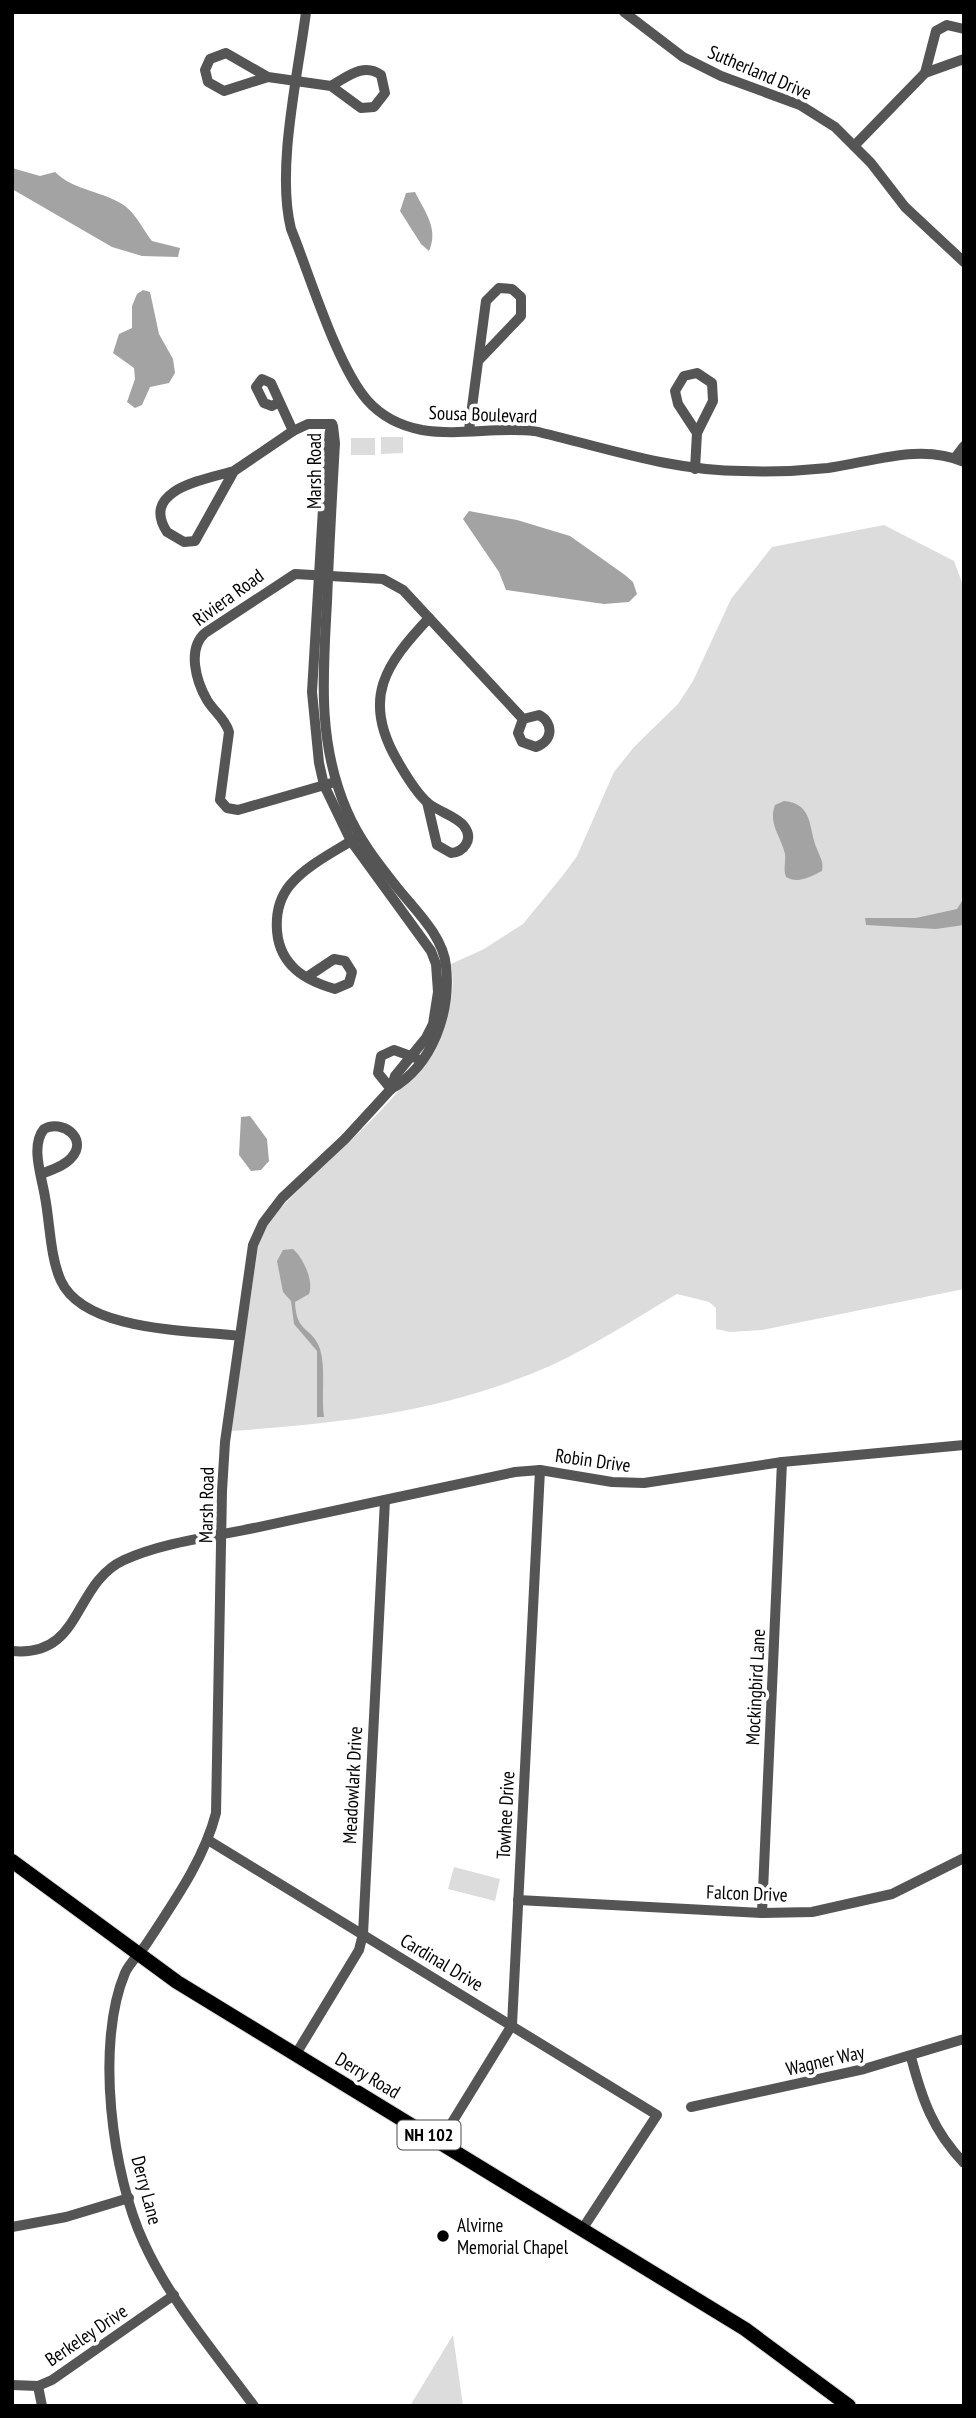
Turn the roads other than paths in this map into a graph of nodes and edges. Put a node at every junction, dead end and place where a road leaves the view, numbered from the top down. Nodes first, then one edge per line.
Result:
1 (306, 12) edge
2 (624, 12) edge
3 (964, 29) edge
4 (964, 59) edge
5 (925, 73) junction
6 (268, 77) junction
7 (298, 81) junction
8 (331, 86) junction
9 (855, 145) junction
10 (964, 262) edge
11 (478, 361) junction
12 (279, 402) dead end
13 (469, 430) junction
14 (293, 431) junction
15 (697, 433) junction
16 (964, 446) edge
17 (960, 460) edge
18 (695, 469) junction
19 (234, 471) junction
20 (323, 573) junction
21 (429, 618) junction
22 (523, 719) dead end
23 (330, 784) junction
24 (427, 802) junction
25 (355, 839) junction
26 (307, 977) dead end
27 (416, 1059) junction
28 (391, 1089) junction
29 (41, 1174) junction
30 (240, 1336) junction
31 (964, 1445) edge
32 (782, 1462) junction
33 (540, 1470) junction
34 (386, 1500) junction
35 (222, 1535) junction
36 (12, 1651) edge
37 (208, 1840) junction
38 (964, 1858) edge
39 (12, 1861) edge
40 (519, 1900) junction
41 (762, 1913) junction
42 (363, 1934) junction
43 (137, 1955) junction
44 (512, 2025) junction
45 (964, 2039) edge
46 (296, 2054) junction
47 (911, 2057) junction
48 (691, 2108) dead end
49 (440, 2142) junction
50 (964, 2163) edge
51 (129, 2198) junction
52 (12, 2227) edge
53 (583, 2228) junction
54 (174, 2295) junction
55 (12, 2385) edge
56 (38, 2386) junction
57 (42, 2406) edge
58 (254, 2406) edge
59 (849, 2406) edge

1 - 7 street, Sousa Boulevard
2 - 9 street, Sutherland Drive
3 - 5 street
4 - 5 street
5 - 9 street
6 - 6 street
6 - 7 street
7 - 8 street
7 - 13 street, Sousa Boulevard
8 - 8 street
9 - 10 street, Sutherland Drive
11 - 11 street
11 - 13 street
12 - 14 street
13 - 18 street, Sousa Boulevard
14 - 19 street
14 - 20 street, Marsh Road
15 - 15 street
15 - 18 street
16 - 17 street
17 - 18 street, Sousa Boulevard
19 - 19 street
20 - 21 street
20 - 23 street, Marsh Road
20 - 23 street, Riviera Road
21 - 22 street
21 - 24 street
23 - 25 street, Marsh Road
24 - 24 street
25 - 26 street
25 - 27 street, Marsh Road
27 - 28 street, Marsh Road
27 - 28 street
28 - 30 street, Marsh Road
29 - 29 street
29 - 30 street
30 - 35 street, Marsh Road
31 - 32 street, Robin Drive
32 - 33 street, Robin Drive
32 - 41 street, Mockingbird Lane
33 - 34 street, Robin Drive
33 - 40 street, Towhee Drive
34 - 35 street, Robin Drive
34 - 42 street, Meadowlark Drive
35 - 36 street, Robin Drive
35 - 37 street, Marsh Road
37 - 42 street, Cardinal Drive
37 - 43 street, Marsh Road
38 - 41 street, Falcon Drive
39 - 43 main road, Derry Road / NH 102
40 - 41 street, Falcon Drive
40 - 44 street, Towhee Drive
42 - 44 street, Cardinal Drive
42 - 46 street, Meadowlark Drive
43 - 46 main road, Derry Road / NH 102
43 - 51 street, Derry Lane
44 - 49 street, Towhee Drive
44 - 53 street, Cardinal Drive
45 - 47 street, Wagner Way
46 - 49 main road, Derry Road / NH 102
47 - 48 street, Wagner Way
47 - 50 street
49 - 53 main road, Derry Road / NH 102
51 - 52 street
51 - 54 street, Derry Lane
53 - 59 main road, Derry Road / NH 102
54 - 56 street, Berkeley Drive
54 - 58 street, Derry Lane
55 - 56 street, Berkeley Drive
56 - 57 street

